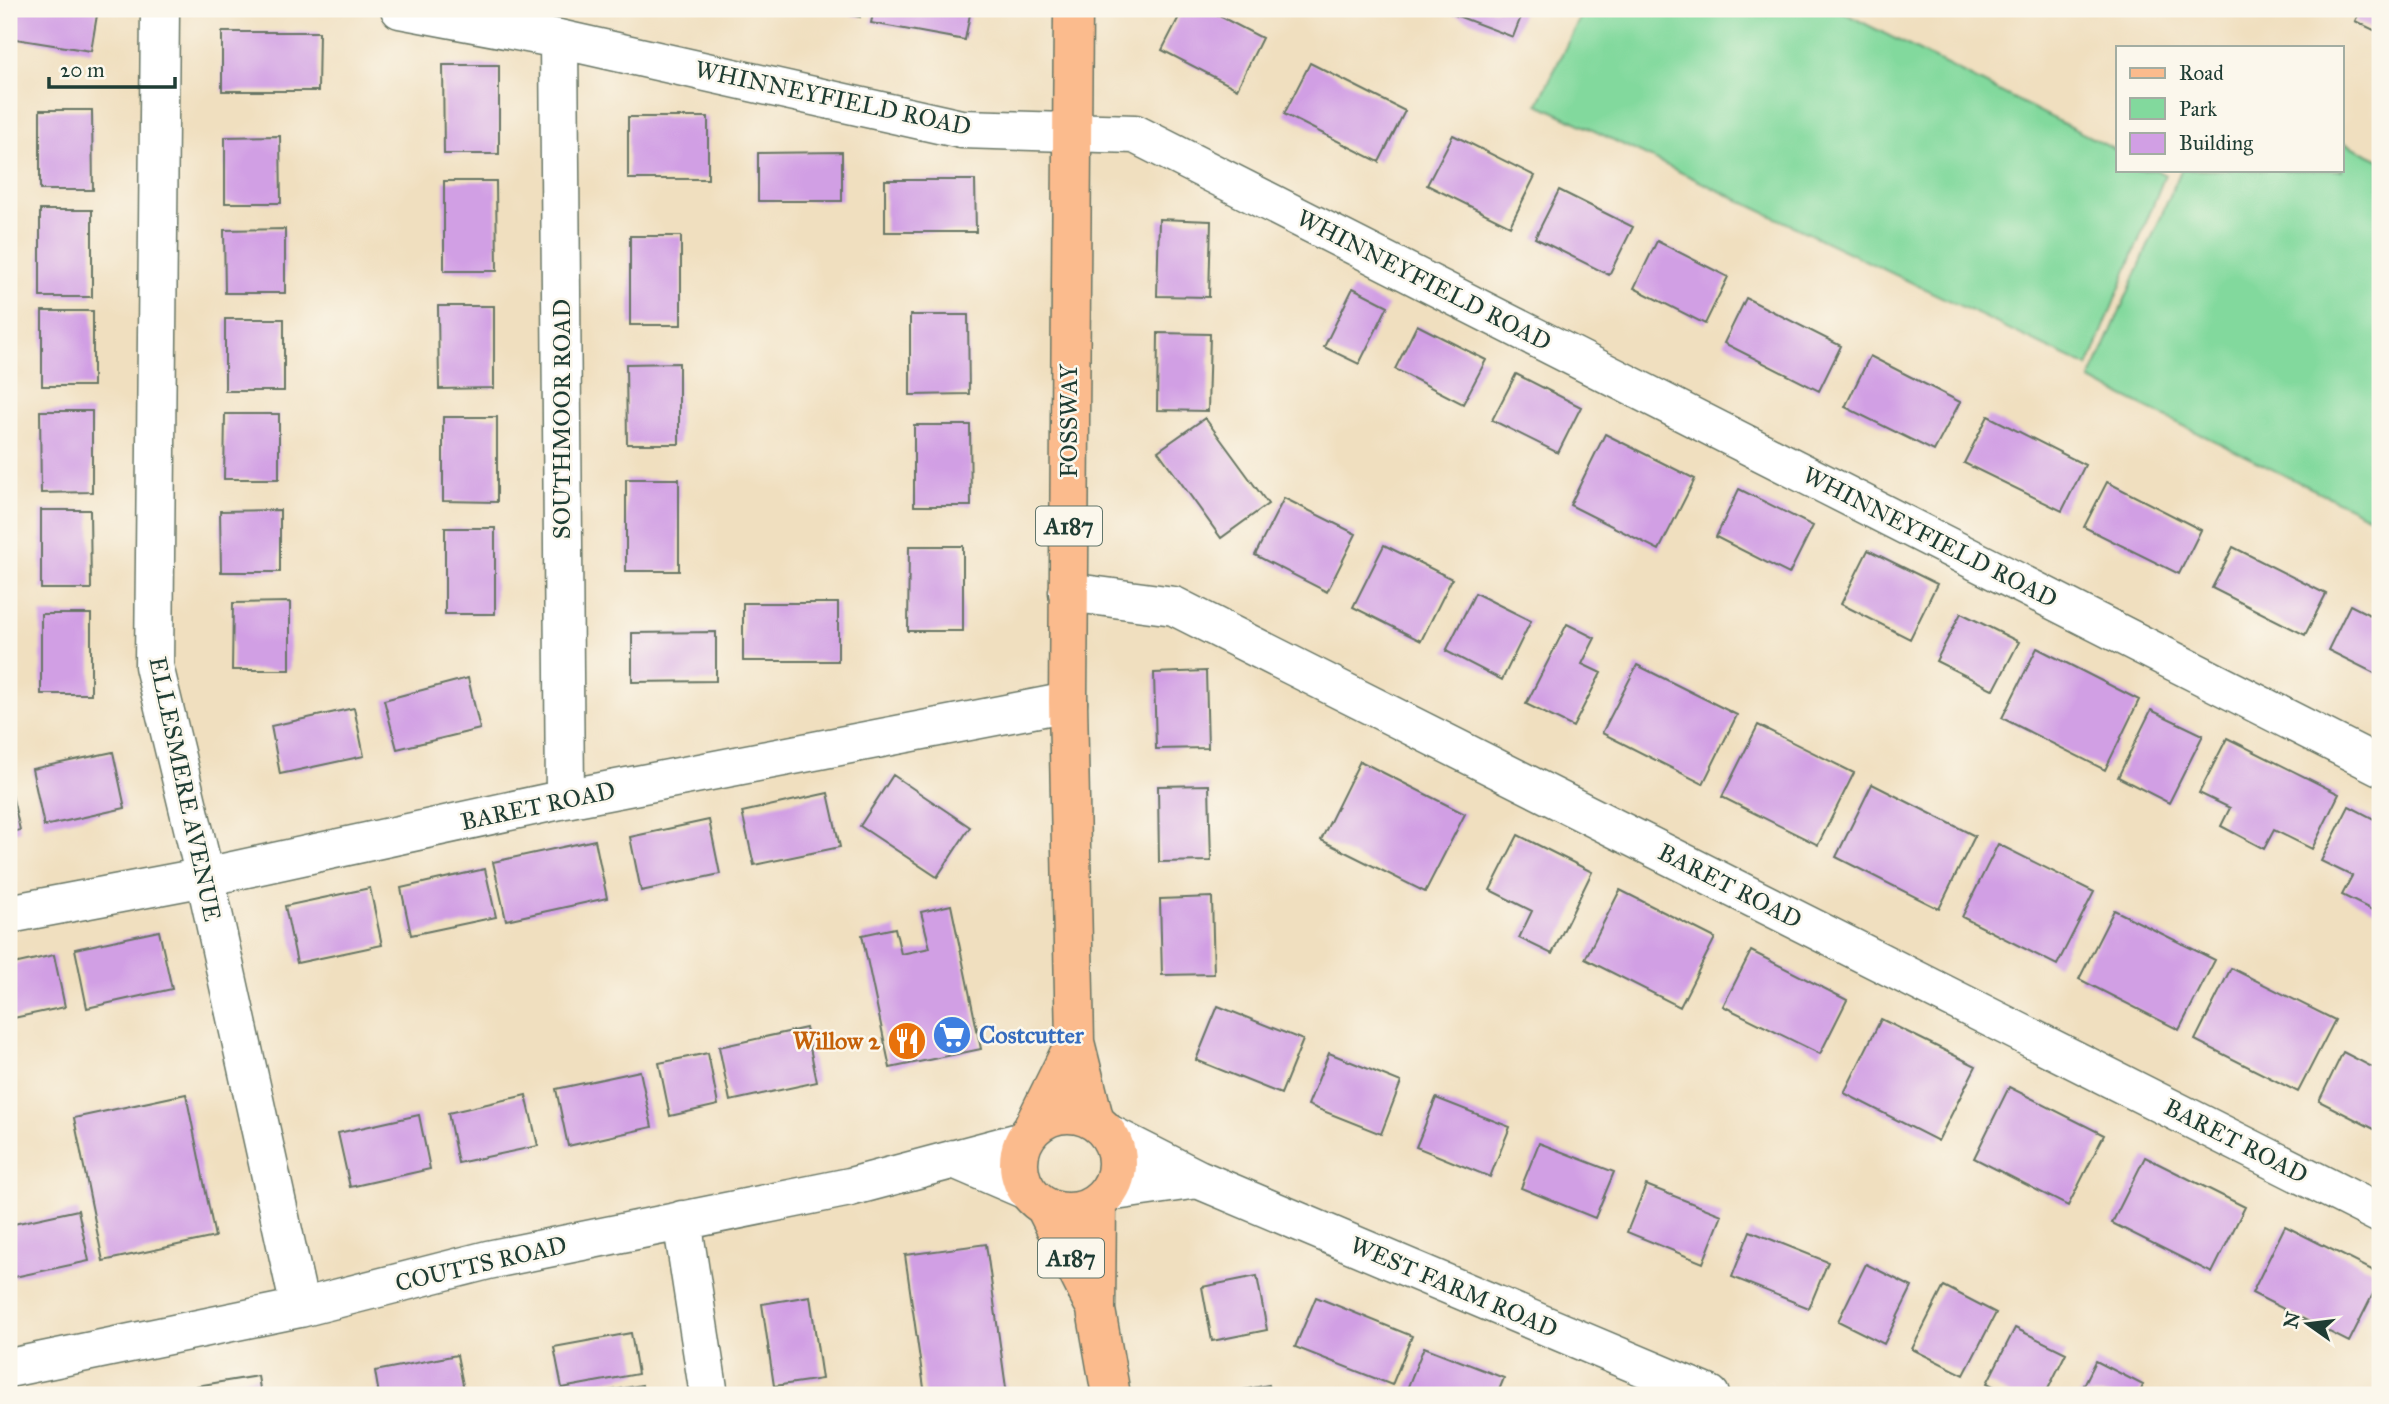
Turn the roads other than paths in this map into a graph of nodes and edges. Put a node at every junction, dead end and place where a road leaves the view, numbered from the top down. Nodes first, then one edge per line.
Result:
1 (160, 9) edge
2 (400, 9) edge
3 (1073, 9) edge
4 (559, 39) junction
5 (1070, 132) junction
6 (1068, 592) junction
7 (1068, 702) junction
8 (2380, 766) edge
9 (565, 799) junction
10 (205, 877) junction
11 (9, 914) edge
12 (1076, 1042) junction
13 (1101, 1128) junction
14 (1028, 1134) junction
15 (954, 1159) junction
16 (1198, 1179) junction
17 (1035, 1198) junction
18 (1102, 1198) junction
19 (2380, 1214) edge
20 (682, 1220) junction
21 (300, 1308) junction
22 (1096, 1310) junction
23 (9, 1368) edge
24 (709, 1395) edge
25 (1111, 1395) edge
26 (1710, 1395) edge

1 - 10 street, ELLESMERE AVENUE
2 - 4 street, WHINNEYFIELD ROAD
3 - 5 main road, FOSSWAY / A187
4 - 5 street, WHINNEYFIELD ROAD
4 - 9 street, SOUTHMOOR ROAD
5 - 6 main road, FOSSWAY / A187
5 - 8 street, WHINNEYFIELD ROAD
6 - 7 main road, FOSSWAY / A187
6 - 19 street, BARET ROAD
7 - 9 street, BARET ROAD
7 - 12 main road, FOSSWAY / A187
9 - 10 street, BARET ROAD
10 - 11 street, BARET ROAD
10 - 21 street, ELLESMERE AVENUE
12 - 13 main road, FOSSWAY / A187
12 - 14 main road, FOSSWAY / A187
13 - 14 main road
13 - 16 street, WEST FARM ROAD
13 - 18 main road
14 - 15 street, COUTTS ROAD
14 - 17 main road
15 - 17 street
15 - 20 street, COUTTS ROAD
16 - 18 street
16 - 26 street, WEST FARM ROAD
17 - 18 main road
17 - 22 main road, A187
18 - 22 main road, A187
20 - 21 street, COUTTS ROAD
20 - 24 street
21 - 23 street, COUTTS ROAD
22 - 25 main road, A187

